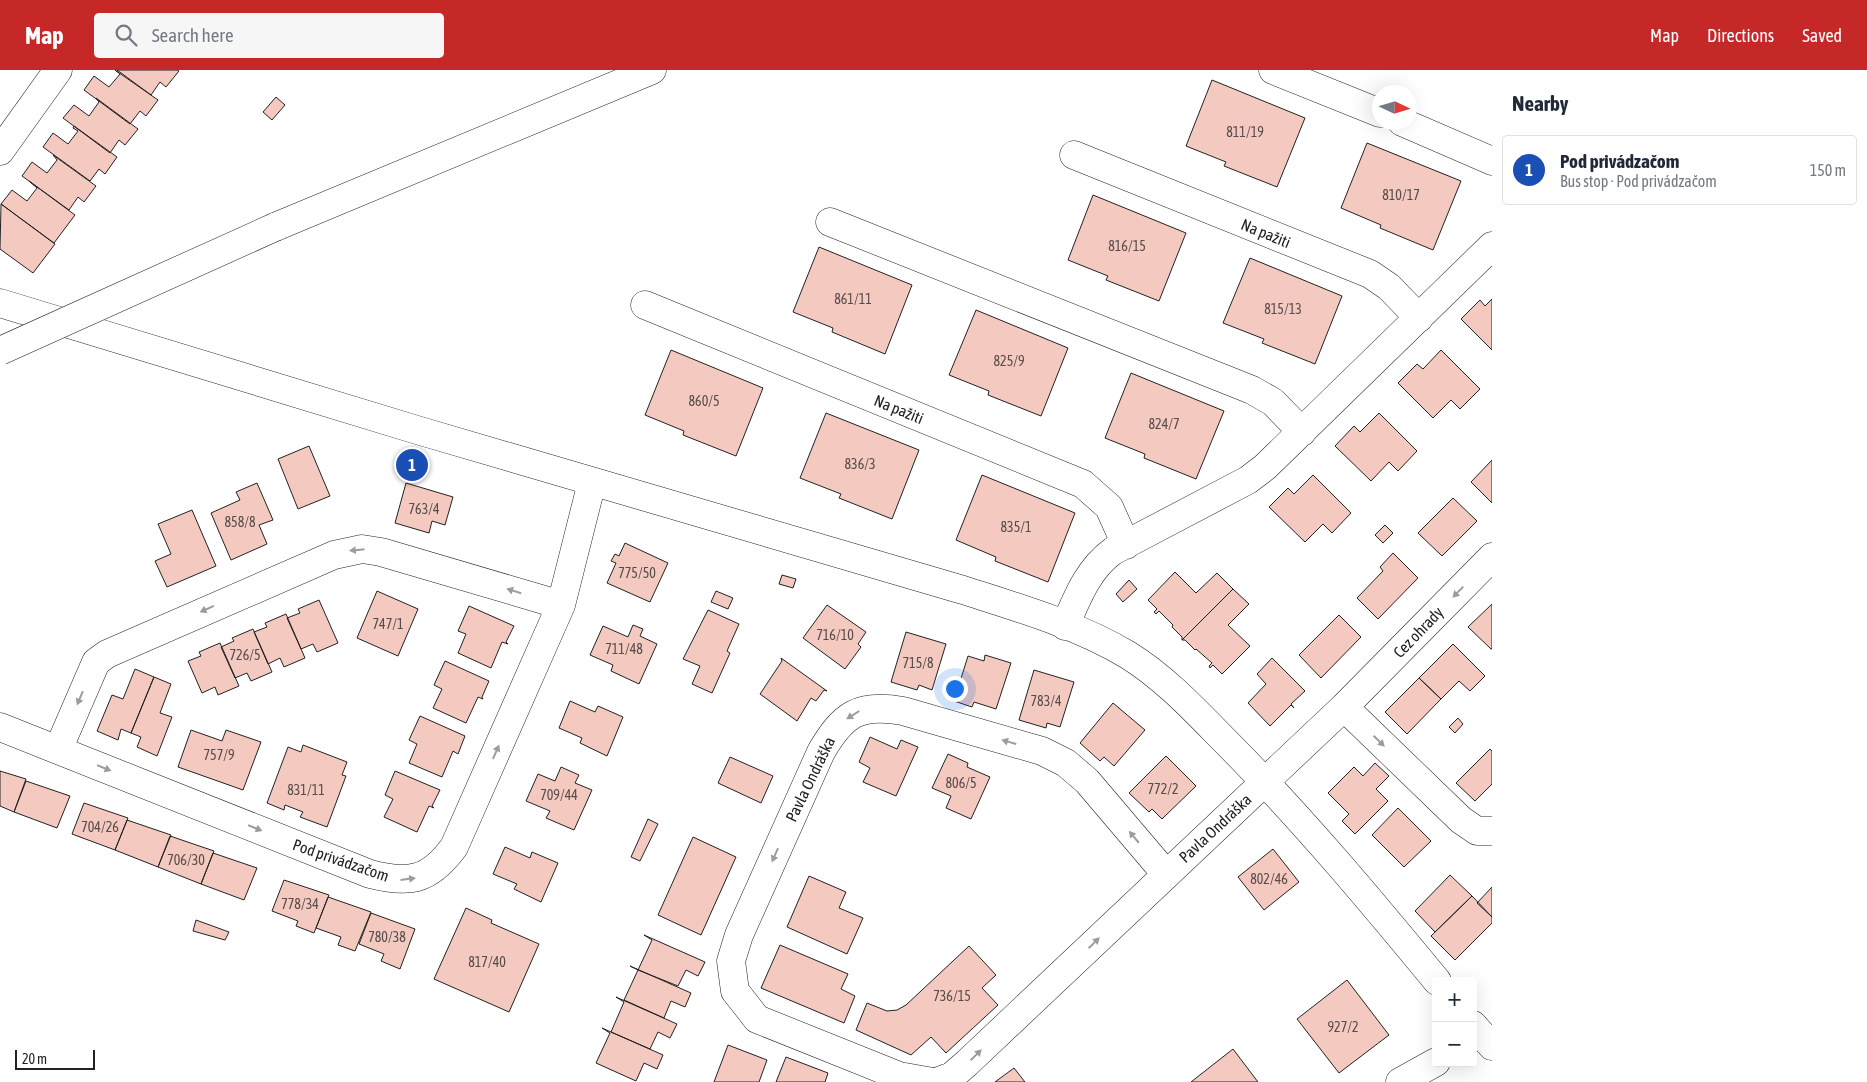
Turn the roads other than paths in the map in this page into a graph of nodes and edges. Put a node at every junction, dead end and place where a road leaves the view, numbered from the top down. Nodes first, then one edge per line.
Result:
1 (58, 70) edge
2 (652, 70) edge
3 (1272, 70) edge
4 (1372, 110) edge
5 (1417, 128) edge
6 (0, 151) edge
7 (1074, 155) dead end
8 (1492, 161) edge
9 (830, 222) dead end
10 (1492, 246) edge
11 (0, 303) edge
12 (645, 305) dead end
13 (1419, 318) junction
14 (0, 351) edge
15 (1302, 432) junction
16 (592, 482) junction
17 (1126, 545) junction
18 (1492, 557) edge
19 (561, 605) junction
20 (1065, 626) junction
21 (1344, 707) junction
22 (0, 727) edge
23 (58, 750) junction
24 (1264, 782) junction
25 (1492, 831) edge
26 (1166, 874) junction
27 (1434, 977) edge
28 (1432, 1064) edge
29 (935, 1082) edge
30 (1400, 1082) edge

1 - 6 street
2 - 14 street, bridge
3 - 4 street
5 - 8 street
7 - 13 street, Na pažiti
9 - 15 street
10 - 13 street
11 - 16 street
12 - 17 street, Na pažiti
13 - 15 street
15 - 17 street
16 - 19 street, Pod privádzačom
16 - 20 street
17 - 20 street
18 -> 21 street, Cez ohrady
19 -> 23 street
23 -> 19 street, Pod privádzačom
20 - 24 street
21 - 24 street, Cez ohrady
21 -> 25 street
22 - 23 street, Pod privádzačom
24 - 26 street, Pavla Ondráška
24 - 27 street
29 -> 26 street, Pavla Ondráška
26 -> 29 street, Pavla Ondráška
28 - 30 street

